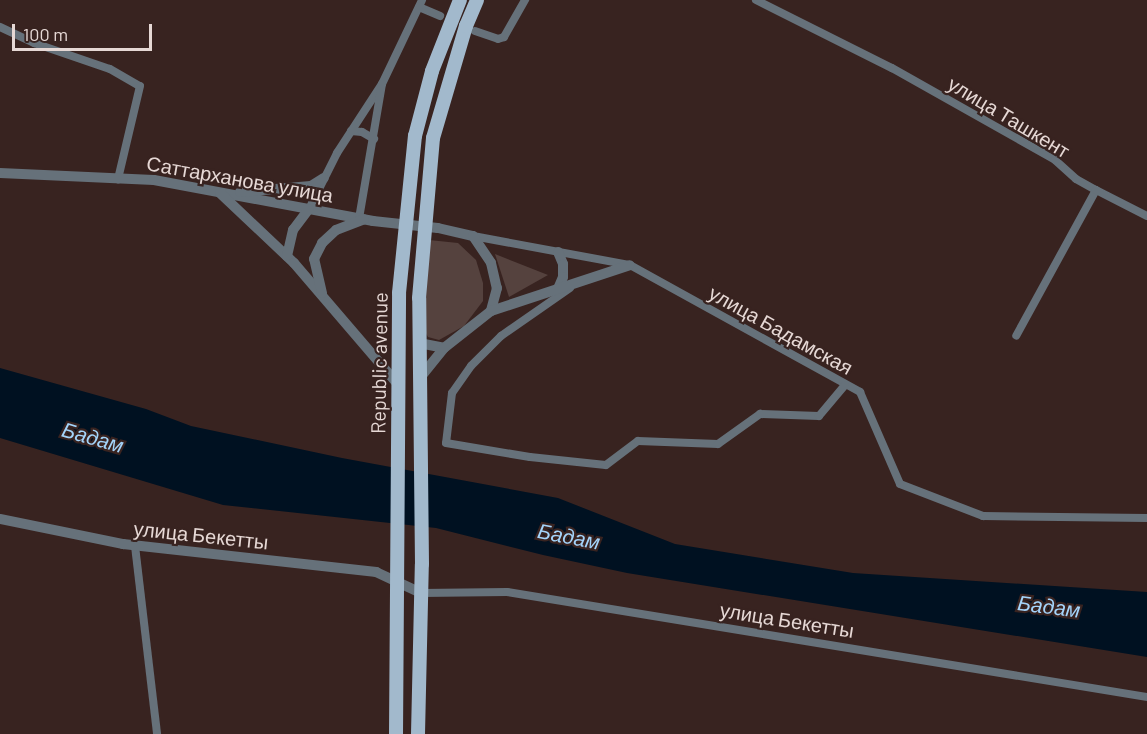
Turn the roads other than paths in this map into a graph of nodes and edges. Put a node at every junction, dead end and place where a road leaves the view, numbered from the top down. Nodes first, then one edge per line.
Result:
1 (460, 0) edge
2 (477, 0) edge
3 (525, 0) edge
4 (756, 0) edge
5 (420, 4) edge
6 (440, 16) dead end
7 (0, 27) edge
8 (475, 31) dead end
9 (382, 84) junction
10 (351, 131) junction
11 (374, 139) junction
12 (0, 173) edge
13 (118, 178) junction
14 (324, 178) junction
15 (1096, 190) junction
16 (225, 193) junction
17 (309, 209) junction
18 (1147, 216) edge
19 (362, 219) junction
20 (473, 236) junction
21 (558, 252) junction
22 (287, 256) junction
23 (630, 265) junction
24 (578, 282) junction
25 (558, 289) junction
26 (325, 299) junction
27 (491, 311) junction
28 (1016, 336) dead end
29 (418, 343) junction
30 (444, 348) junction
31 (418, 379) junction
32 (397, 383) junction
33 (845, 385) junction
34 (1147, 518) edge
35 (0, 519) edge
36 (135, 546) junction
37 (397, 580) junction
38 (422, 588) junction
39 (1147, 697) edge
40 (158, 734) edge
41 (396, 734) edge
42 (418, 734) edge

1 - 32 main road, Republic avenue, bridge
2 - 29 main road, Republic avenue, bridge
3 - 8 street
4 - 15 street, улица Ташкент
5 - 6 street
5 - 9 street
7 - 13 street
9 - 10 street
9 - 11 street
10 - 11 street
10 - 14 street
11 - 19 street
12 - 13 street, Саттарханова улица
13 - 16 street, Саттарханова улица
14 - 16 street
14 - 17 street
15 - 18 street, улица Ташкент
15 - 28 street
16 - 17 street, Саттарханова улица
16 - 22 street
17 - 19 street, Саттарханова улица
17 - 22 street
19 - 20 street, Саттарханова улица
19 - 26 street
20 - 21 street, улица Бадамская
20 - 27 street
21 - 23 street, улица Бадамская
21 - 25 street
22 - 26 street
23 - 24 street
23 - 33 street, улица Бадамская
24 - 25 street
24 - 33 street
25 - 27 street
26 - 32 street
27 - 30 street
29 - 30 street
29 - 31 main road, Republic avenue
30 - 31 street
31 - 38 main road, Republic avenue
32 - 37 main road, Republic avenue
33 - 34 street, улица Бадамская
35 - 36 street, улица Бекетты
36 - 37 street, улица Бекетты
36 - 40 street
37 - 38 street, улица Бекетты
37 - 41 main road, Republic avenue
38 - 39 street, улица Бекетты
38 - 42 main road, Republic avenue

